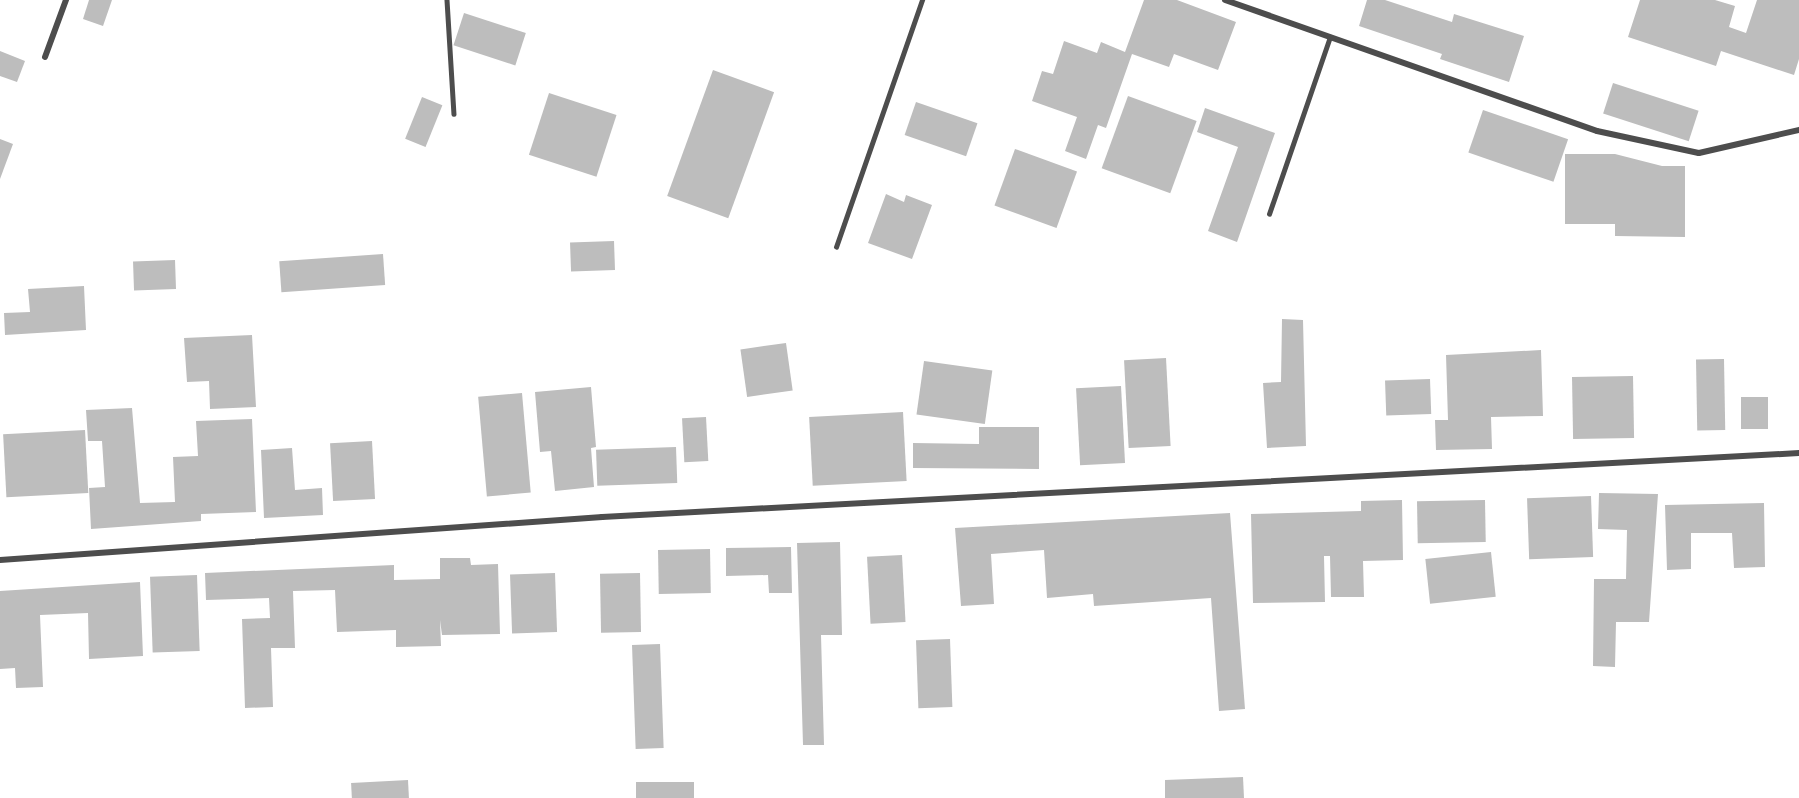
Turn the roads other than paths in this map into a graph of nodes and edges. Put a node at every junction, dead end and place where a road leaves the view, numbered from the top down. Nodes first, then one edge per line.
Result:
1 (66, 0) edge
2 (447, 0) edge
3 (922, 0) edge
4 (1225, 0) edge
5 (1330, 37) junction
6 (45, 57) dead end
7 (454, 114) dead end
8 (1799, 130) edge
9 (1269, 214) dead end
10 (836, 247) dead end
11 (1799, 453) edge
12 (0, 560) edge

1 - 6 street
2 - 7 lane
3 - 10 lane
4 - 5 street
5 - 8 street
5 - 9 lane
11 - 12 street

